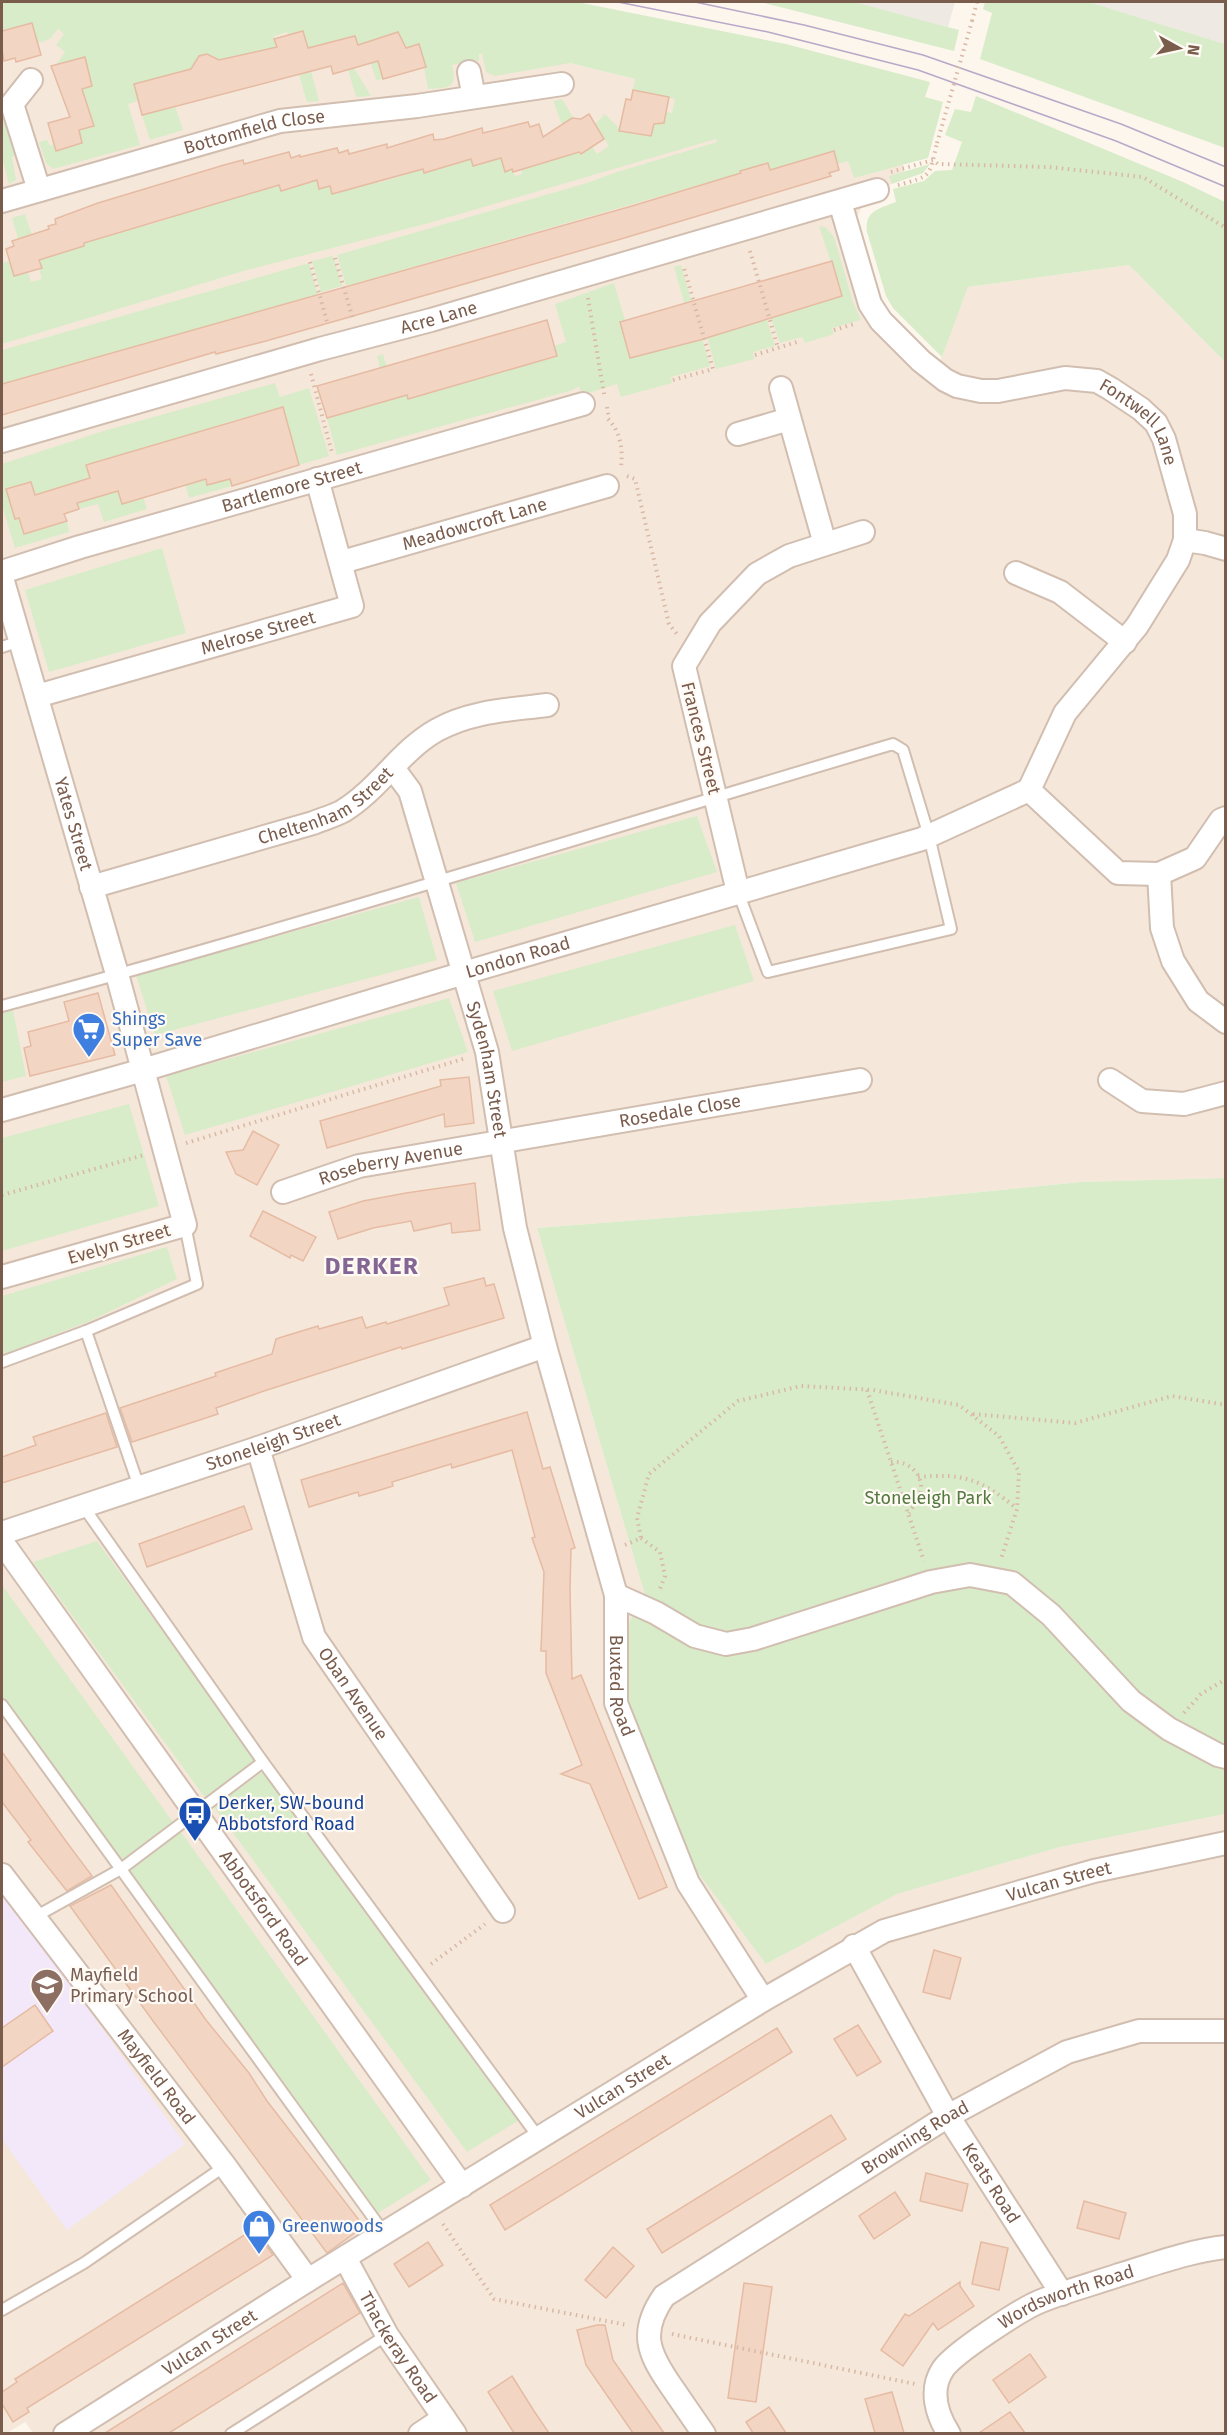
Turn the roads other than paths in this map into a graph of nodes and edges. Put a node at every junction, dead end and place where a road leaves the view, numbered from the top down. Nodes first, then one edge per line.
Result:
1 (470, 72) dead end
2 (31, 80) dead end
3 (562, 84) dead end
4 (474, 98) junction
5 (7, 102) edge
6 (881, 182) road end
7 (39, 190) junction
8 (2, 201) edge
9 (840, 202) junction
10 (781, 388) dead end
11 (583, 404) road end
12 (789, 419) junction
13 (738, 434) dead end
14 (2, 441) edge
15 (317, 479) junction
16 (614, 480) road end
17 (863, 532) dead end
18 (1185, 540) junction
19 (825, 544) junction
20 (1226, 549) edge
21 (342, 562) junction
22 (2, 572) edge
23 (1016, 573) dead end
24 (2, 578) edge
25 (1125, 642) junction
26 (11, 644) edge
27 (37, 696) junction
28 (547, 705) dead end
29 (393, 768) junction
30 (1029, 790) junction
31 (716, 798) junction
32 (1226, 818) edge
33 (929, 836) junction
34 (1160, 874) junction
35 (437, 882) junction
36 (91, 887) junction
37 (738, 892) junction
38 (464, 973) junction
39 (117, 974) junction
40 (2, 1006) edge
41 (1226, 1022) edge
42 (143, 1070) junction
43 (860, 1080) dead end
44 (1110, 1080) dead end
45 (1226, 1093) edge
46 (2, 1110) edge
47 (502, 1143) junction
48 (283, 1192) dead end
49 (185, 1225) junction
50 (2, 1277) edge
51 (86, 1331) junction
52 (545, 1346) junction
53 (2, 1362) edge
54 (258, 1448) junction
55 (139, 1487) junction
56 (83, 1506) junction
57 (2, 1533) edge
58 (2, 1542) edge
59 (616, 1595) junction
60 (2, 1705) edge
61 (1226, 1757) edge
62 (263, 1762) junction
63 (196, 1815) junction
64 (1226, 1843) edge
65 (121, 1869) junction
66 (2, 1875) edge
67 (503, 1911) road end
68 (33, 1918) junction
69 (855, 1946) junction
70 (763, 2000) junction
71 (1226, 2031) edge
72 (948, 2116) junction
73 (539, 2138) junction
74 (225, 2166) junction
75 (462, 2186) junction
76 (385, 2234) junction
77 (1226, 2247) edge
78 (345, 2258) junction
79 (308, 2280) junction
80 (1062, 2294) junction
81 (2, 2310) edge
82 (387, 2335) junction
83 (449, 2426) edge
84 (65, 2433) edge
85 (231, 2433) edge
86 (420, 2433) edge
87 (704, 2433) edge
88 (949, 2433) edge

1 - 4 street
2 - 5 street
3 - 4 street, Bottomfield Close
4 - 7 street, Bottomfield Close
5 - 7 street
6 - 9 street, Acre Lane
7 - 8 street, Bottomfield Close
9 - 14 street, Acre Lane
9 - 18 street, Fontwell Lane
10 - 12 street
11 - 15 street, Bartlemore Street
12 - 13 street
12 - 19 street
15 - 21 street, Melrose Street
15 - 22 street, Bartlemore Street
16 - 21 street, Meadowcroft Lane
17 - 19 street, Frances Street
18 - 20 street
18 - 25 street, Fontwell Lane
19 - 31 street, Frances Street
21 - 27 street, Melrose Street
23 - 25 street
24 - 26 street, Yates Street
25 - 30 street, Fontwell Lane
26 - 27 street, Yates Street
27 - 36 street, Yates Street
28 - 29 street, Cheltenham Street
29 - 35 street, Sydenham Street
29 - 36 street, Cheltenham Street
30 - 33 street, London Road
30 - 34 street
31 - 33 lane
31 - 35 lane
31 - 37 street, Frances Street
32 - 34 street
33 - 37 street, London Road
33 - 37 lane
34 - 41 street
35 - 38 street, Sydenham Street
35 - 39 lane
36 - 39 street, Yates Street
37 - 38 street, London Road
38 - 42 street, London Road
38 - 47 street, Sydenham Street
39 - 40 lane
39 - 42 street, Yates Street
42 - 46 street, London Road
42 - 49 street, Evelyn Street
43 - 47 street, Rosedale Close
44 - 45 street
47 - 48 street, Roseberry Avenue
47 - 52 street, Sydenham Street
49 - 50 street, Evelyn Street
49 - 51 lane
51 - 53 lane
51 - 55 lane
52 - 54 street, Stoneleigh Street
52 - 59 street, Buxted Road
54 - 55 street, Stoneleigh Street
54 - 67 street, Oban Avenue
55 - 56 street, Stoneleigh Street
56 - 57 street, Stoneleigh Street
56 - 62 lane
58 - 63 street, Abbotsford Road
59 - 61 street
59 - 70 street, Buxted Road
60 - 65 lane
62 - 63 lane
62 - 73 lane
63 - 65 lane
63 - 75 street, Abbotsford Road
64 - 69 street, Vulcan Street
65 - 68 lane
65 - 76 lane
66 - 68 street, Mayfield Road
68 - 74 street, Mayfield Road
69 - 70 street, Vulcan Street
69 - 72 street, Keats Road
70 - 73 street, Vulcan Street
71 - 72 street, Browning Road
72 - 80 street, Keats Road
72 - 87 street, Browning Road
73 - 75 street, Vulcan Street
74 - 79 street, Mayfield Road
74 - 81 lane
75 - 76 street, Vulcan Street
76 - 78 street, Vulcan Street
77 - 80 street, Wordsworth Road
78 - 79 street, Vulcan Street
78 - 82 street, Thackeray Road
79 - 84 street, Vulcan Street
80 - 88 street, Wordsworth Road
82 - 83 street, Thackeray Road
82 - 85 lane
83 - 86 street

